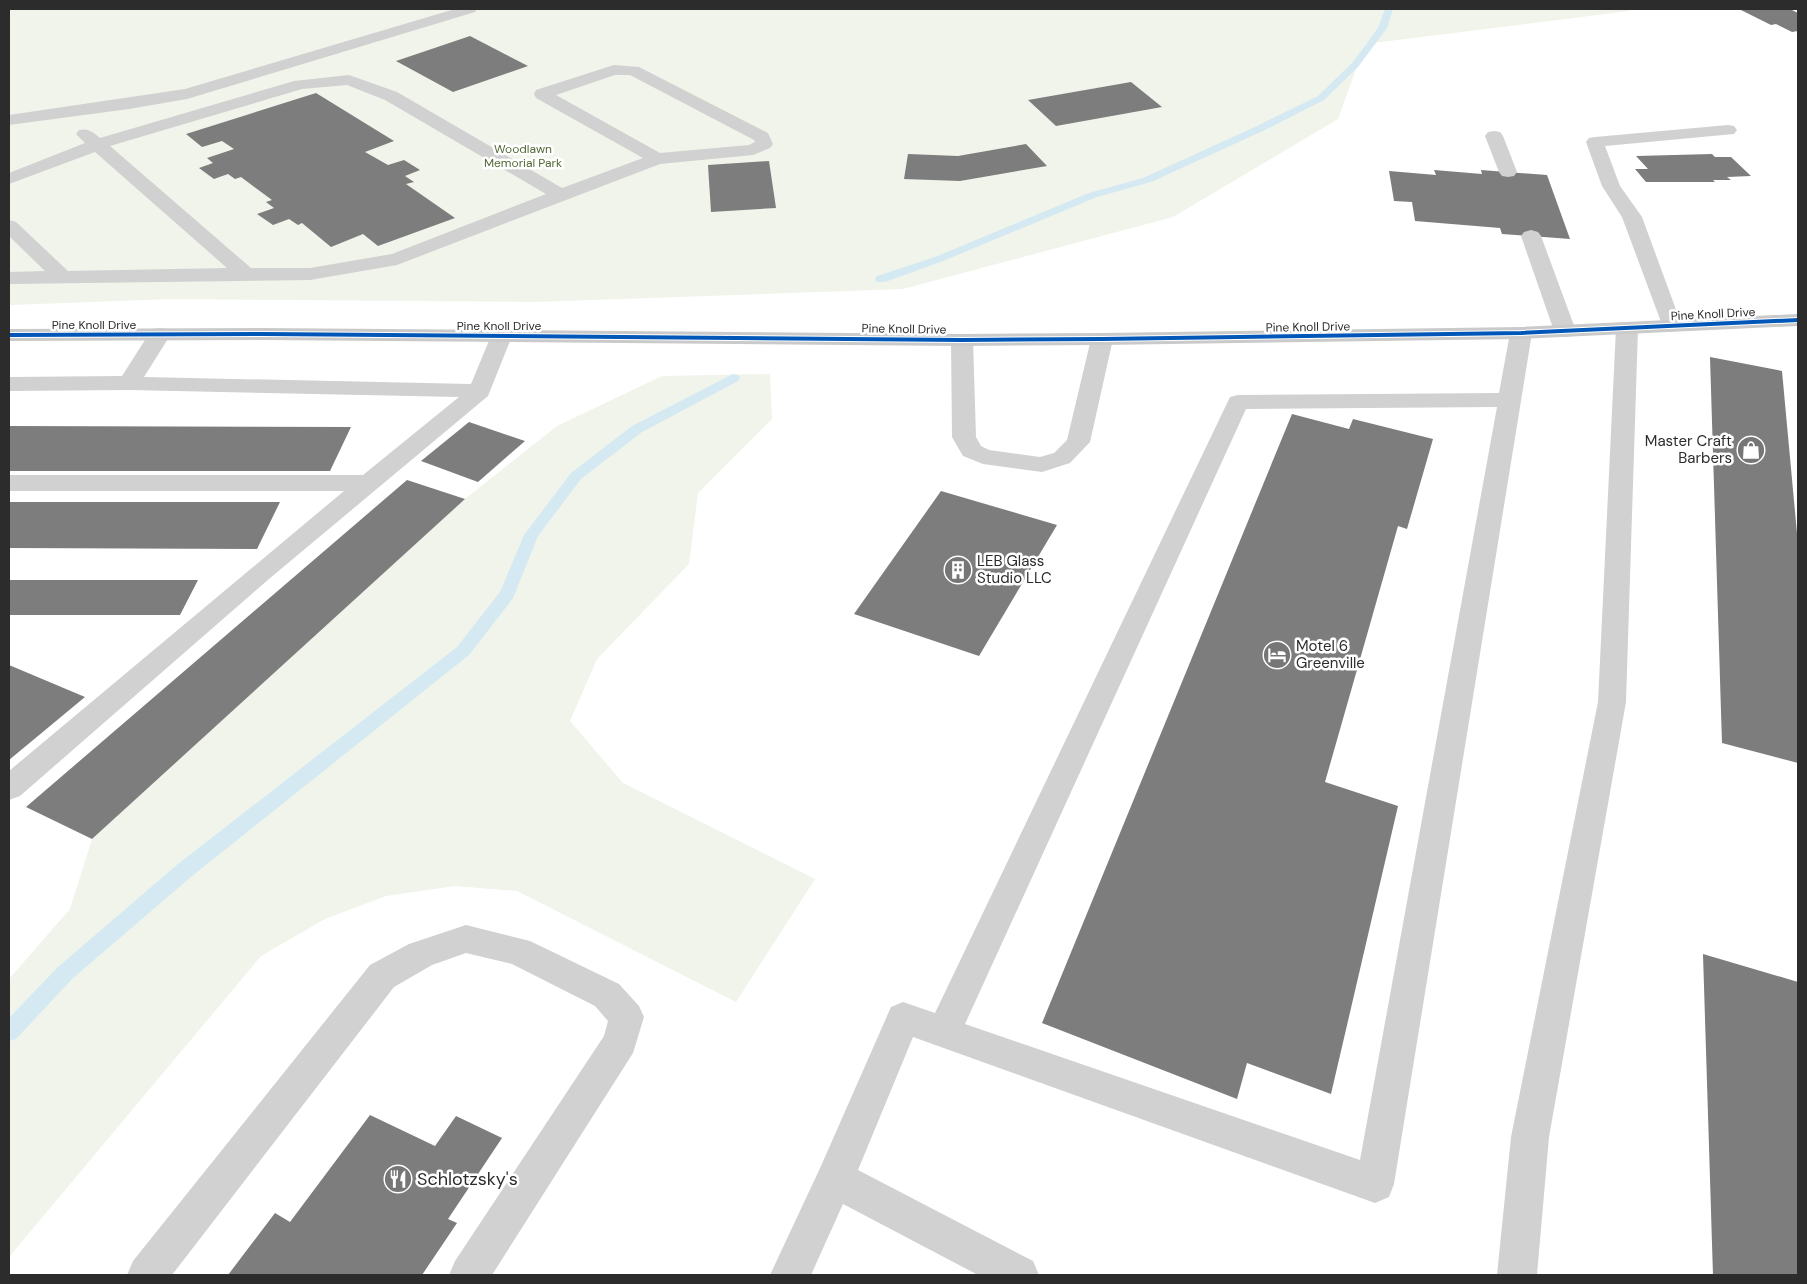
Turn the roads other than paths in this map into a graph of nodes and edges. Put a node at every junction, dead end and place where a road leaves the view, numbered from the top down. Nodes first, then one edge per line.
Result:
1 (470, 9) edge
2 (62, 113) junction
3 (9, 120) edge
4 (1728, 130) dead end
5 (1494, 136) dead end
6 (96, 145) junction
7 (657, 159) junction
8 (1508, 172) dead end
9 (9, 179) edge
10 (562, 195) junction
11 (9, 226) edge
12 (1531, 236) dead end
13 (245, 273) junction
14 (62, 276) junction
15 (9, 278) edge
16 (1798, 320) edge
17 (1671, 326) junction
18 (1627, 328) junction
19 (1566, 331) junction
20 (1521, 333) junction
21 (160, 334) junction
22 (9, 335) edge
23 (501, 336) junction
24 (1102, 339) junction
25 (962, 340) junction
26 (129, 383) junction
27 (9, 384) edge
28 (480, 391) junction
29 (1508, 400) junction
30 (9, 483) edge
31 (370, 483) junction
32 (9, 788) edge
33 (944, 1032) junction
34 (835, 1179) junction
35 (147, 1275) edge
36 (468, 1275) edge
37 (790, 1275) edge
38 (1019, 1275) edge
39 (1517, 1275) edge

1 - 2 lane
2 - 3 lane
2 - 6 lane
4 - 17 lane
5 - 8 lane
6 - 9 lane
6 - 10 lane
6 - 13 lane
7 - 7 lane
7 - 10 lane
10 - 13 lane
11 - 14 lane
12 - 19 lane
13 - 14 lane
14 - 15 lane
16 - 17 street, Pine Knoll Drive
17 - 18 street, Pine Knoll Drive
18 - 19 street, Pine Knoll Drive
18 - 39 lane
19 - 20 street, Pine Knoll Drive
20 - 24 street, Pine Knoll Drive
20 - 29 lane
21 - 22 street, Pine Knoll Drive
21 - 23 street, Pine Knoll Drive
21 - 26 lane
23 - 25 street, Pine Knoll Drive
23 - 28 lane
24 - 25 street, Pine Knoll Drive
24 - 25 lane
26 - 27 lane
26 - 28 lane
28 - 31 lane
29 - 33 lane
29 - 33 lane
30 - 31 lane
31 - 32 lane
33 - 34 lane
34 - 37 lane
34 - 38 lane
35 - 36 lane

